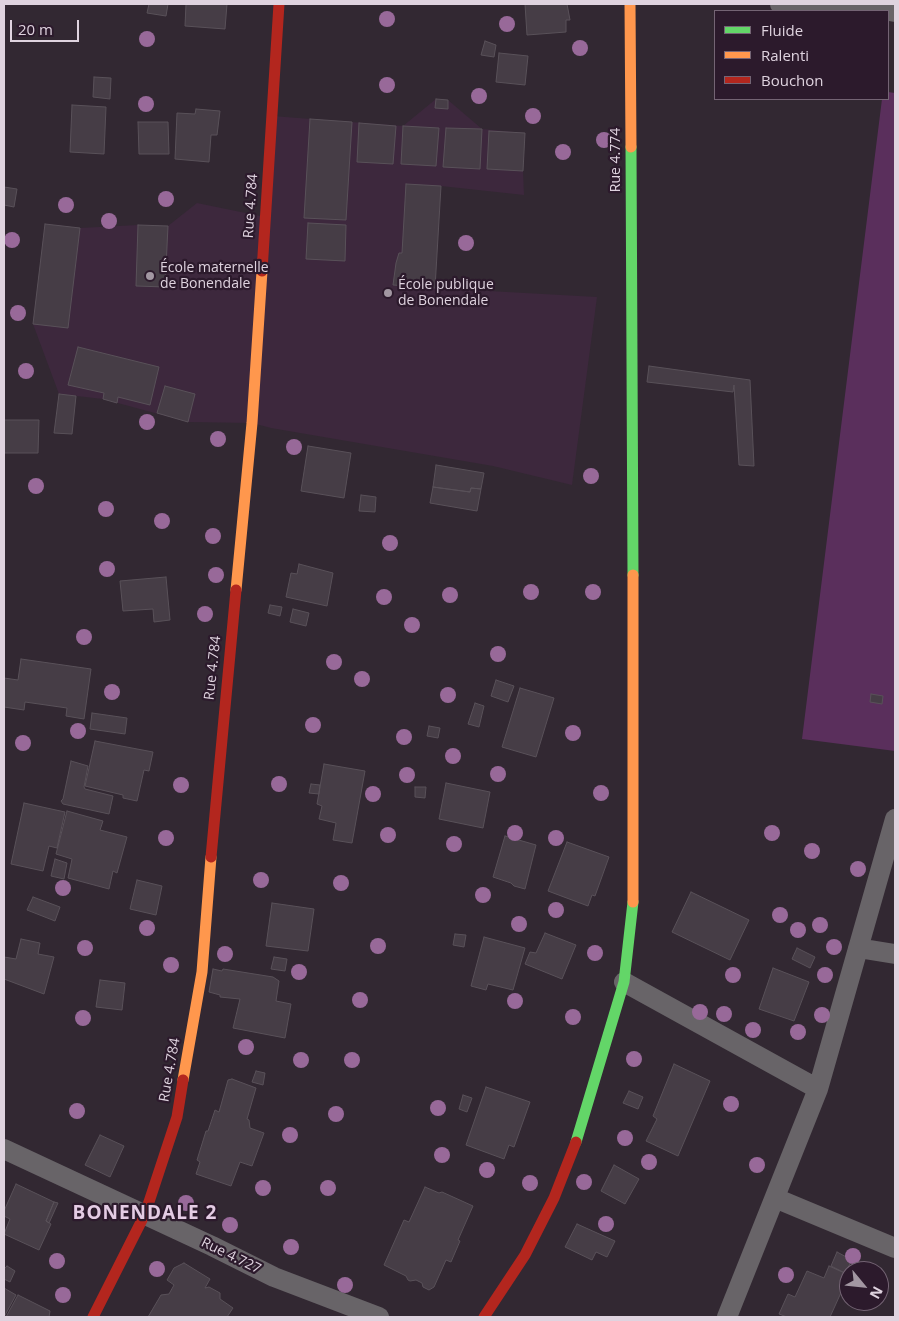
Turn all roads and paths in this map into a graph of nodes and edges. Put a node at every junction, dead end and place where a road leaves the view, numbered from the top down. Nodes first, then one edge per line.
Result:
1 (280, 4) edge
2 (630, 4) edge
3 (780, 4) edge
4 (884, 10) edge
5 (895, 820) edge
6 (858, 948) junction
7 (895, 954) edge
8 (624, 982) junction
9 (818, 1088) junction
10 (4, 1149) edge
11 (775, 1198) junction
12 (145, 1214) junction
13 (895, 1248) edge
14 (92, 1317) edge
15 (379, 1317) edge
16 (484, 1317) edge
17 (728, 1317) edge

1 - 12 street, Rue 4.784
2 - 8 street, Rue 4.774
3 - 4 street
5 - 6 street
6 - 7 street
6 - 9 street
8 - 9 street
8 - 16 street, Rue 4.774
9 - 11 street
10 - 12 street, Rue 4.727
11 - 13 street
11 - 17 street
12 - 14 street, Rue 4.784
12 - 15 street, Rue 4.727

